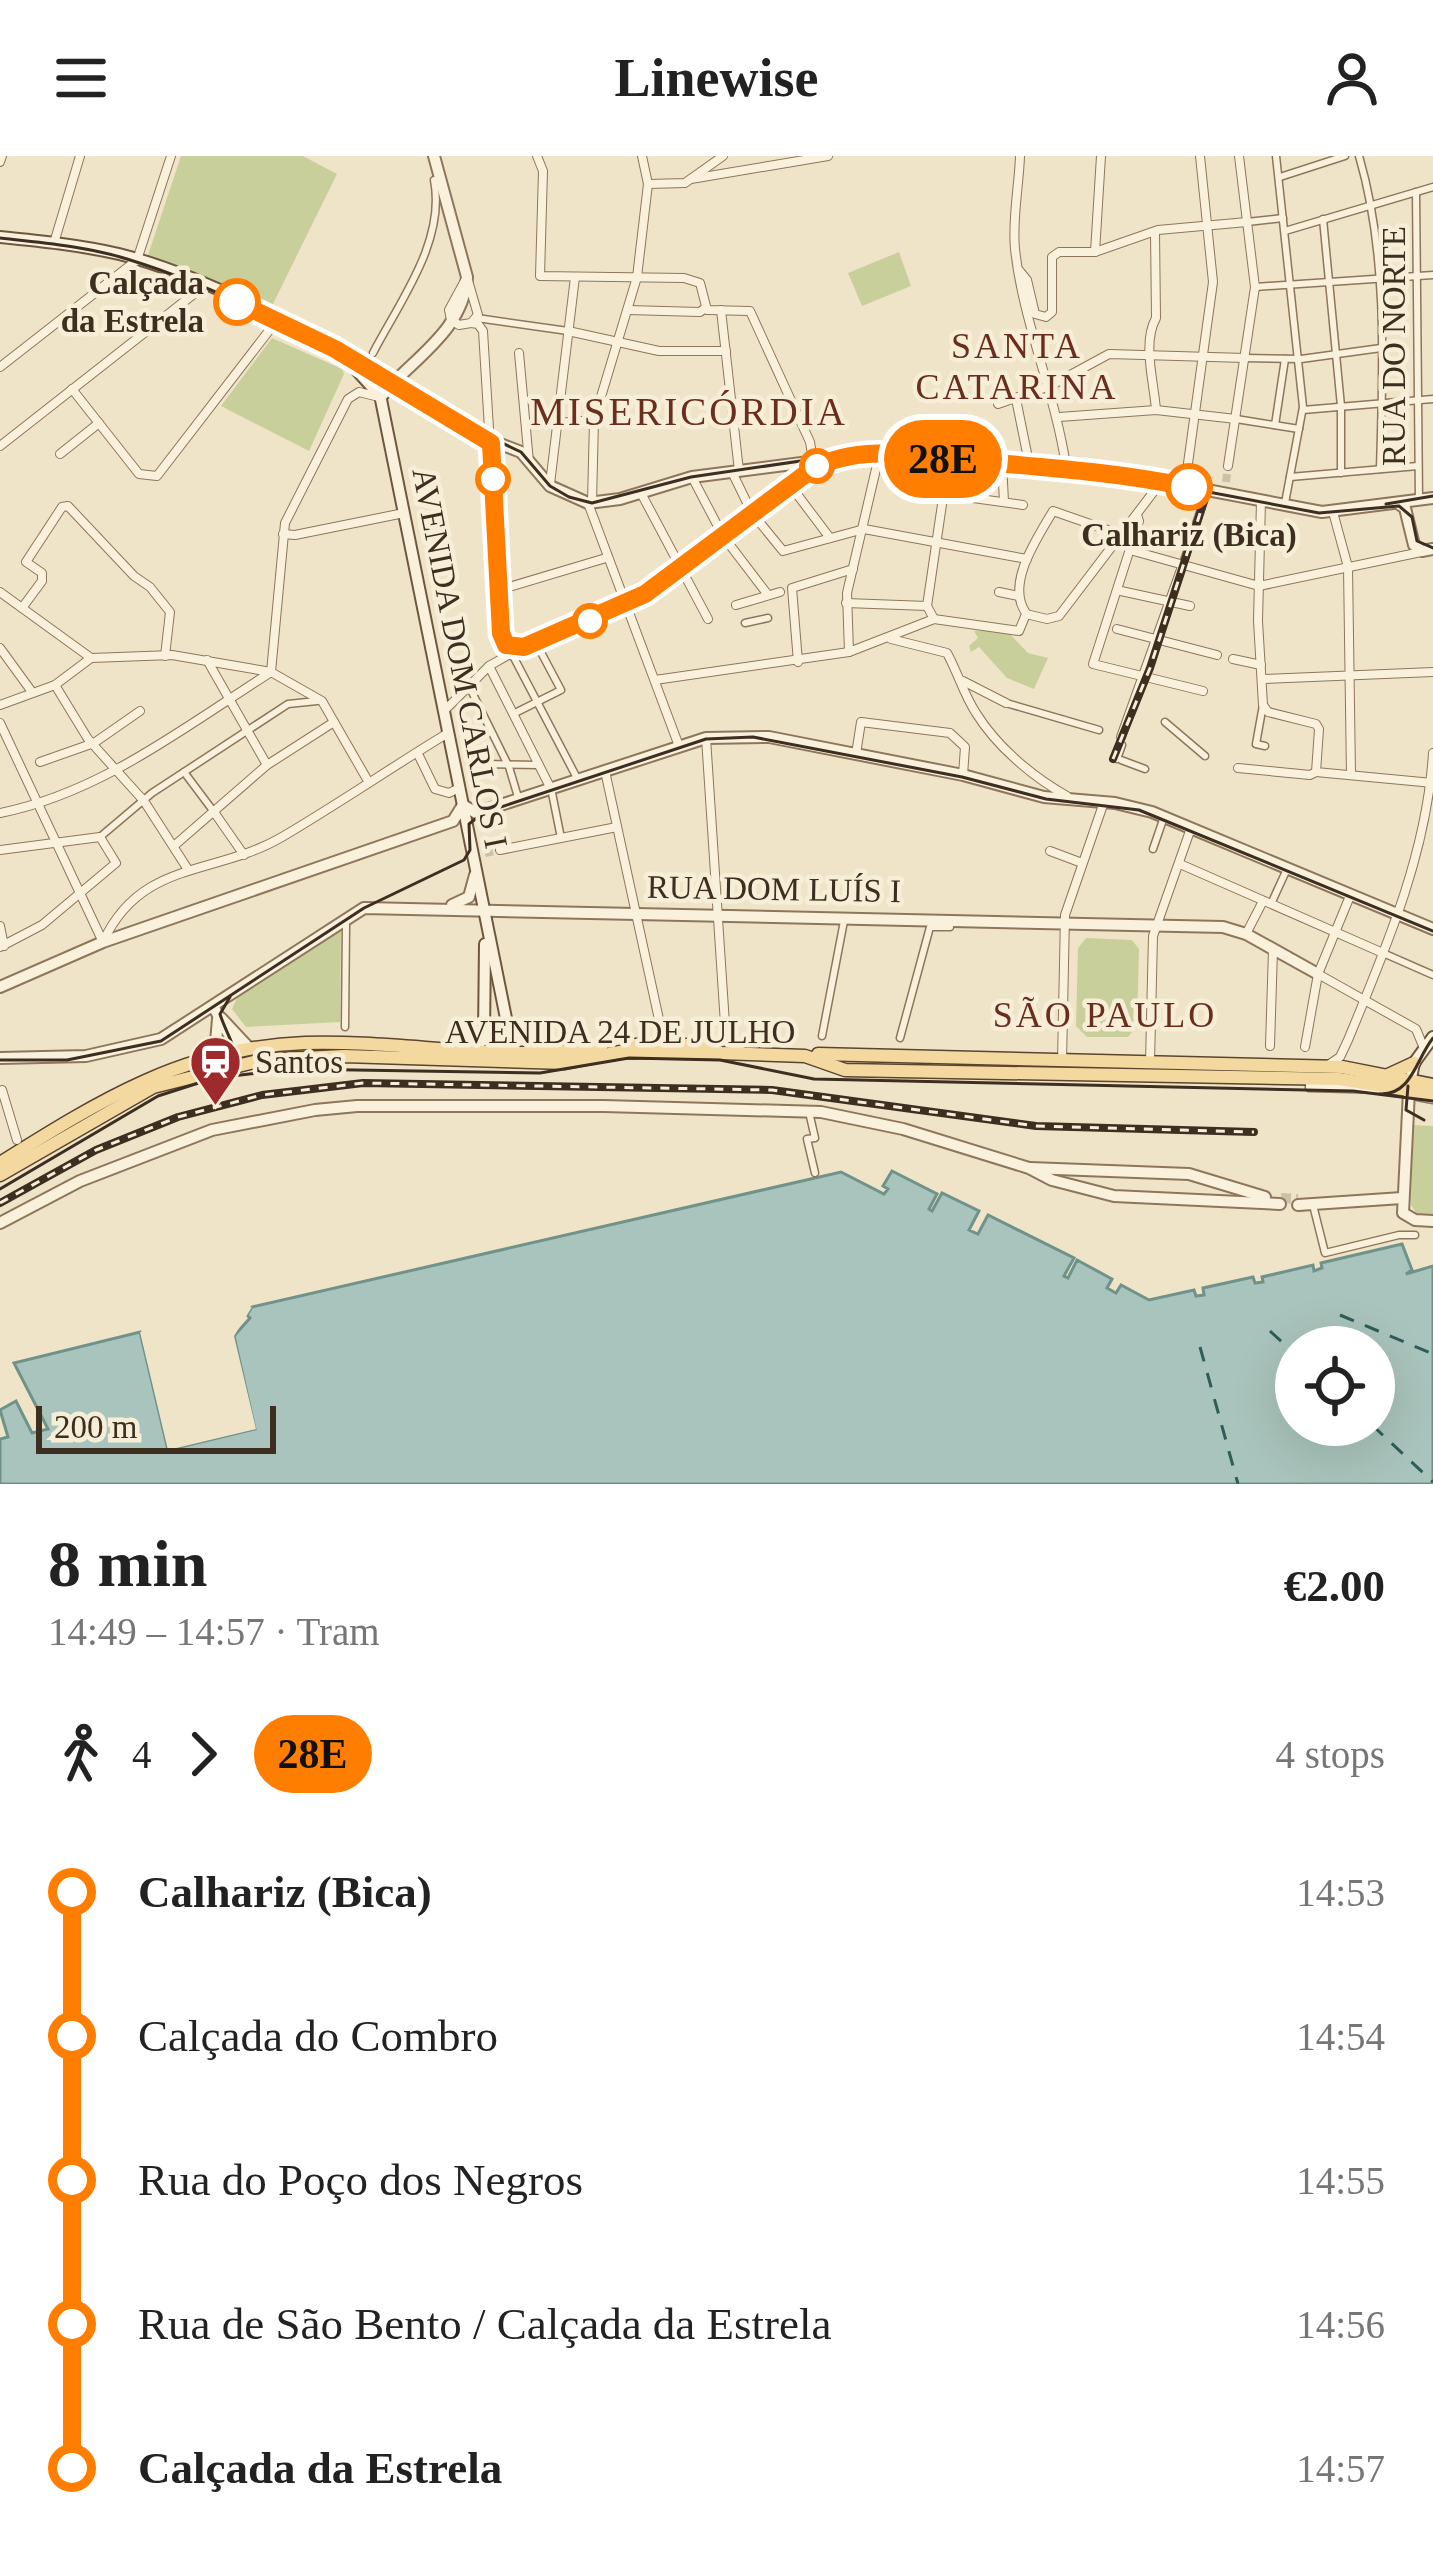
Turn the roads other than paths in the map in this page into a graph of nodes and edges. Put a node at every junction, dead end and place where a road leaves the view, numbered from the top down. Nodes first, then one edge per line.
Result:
1 (80, 156) edge
2 (171, 156) edge
3 (434, 156) edge
4 (537, 156) edge
5 (641, 156) edge
6 (723, 156) edge
7 (828, 156) edge
8 (1020, 156) edge
9 (1102, 156) edge
10 (1200, 156) edge
11 (1239, 156) edge
12 (1276, 156) edge
13 (1345, 156) edge
14 (1359, 156) edge
15 (785, 161) edge
16 (691, 178) junction
17 (1278, 178) junction
18 (434, 181) dead end
19 (648, 184) junction
20 (1433, 187) edge
21 (1416, 192) junction
22 (1373, 204) junction
23 (1283, 218) junction
24 (1323, 219) junction
25 (1247, 222) junction
26 (1208, 226) junction
27 (1285, 231) junction
28 (1155, 232) junction
29 (0, 236) edge
30 (54, 243) junction
31 (1095, 252) junction
32 (136, 260) junction
33 (1018, 269) junction
34 (1433, 275) edge
35 (1418, 276) junction
36 (575, 277) junction
37 (637, 277) junction
38 (467, 278) junction
39 (1377, 278) junction
40 (1330, 282) junction
41 (1290, 285) junction
42 (204, 286) junction
43 (1255, 287) junction
44 (705, 308) junction
45 (628, 310) junction
46 (721, 310) junction
47 (278, 319) junction
48 (474, 321) junction
49 (454, 322) junction
50 (568, 331) junction
51 (1433, 342) edge
52 (619, 343) junction
53 (1419, 343) junction
54 (335, 347) junction
55 (1381, 348) junction
56 (726, 351) junction
57 (374, 353) dead end
58 (520, 353) dead end
59 (1150, 355) junction
60 (1336, 355) junction
61 (1203, 357) junction
62 (1245, 358) junction
63 (1285, 359) junction
64 (1298, 359) junction
65 (0, 367) edge
66 (375, 370) junction
67 (394, 382) junction
68 (1050, 386) junction
69 (73, 389) junction
70 (381, 398) junction
71 (1016, 399) junction
72 (1433, 399) edge
73 (1420, 400) junction
74 (998, 404) dead end
75 (1382, 405) junction
76 (1341, 406) junction
77 (1156, 410) junction
78 (1303, 410) junction
79 (1195, 414) junction
80 (1059, 417) junction
81 (1236, 419) junction
82 (594, 420) junction
83 (99, 423) junction
84 (558, 423) junction
85 (1275, 425) junction
86 (1299, 429) junction
87 (490, 440) junction
88 (0, 446) edge
89 (883, 452) junction
90 (61, 454) dead end
91 (949, 457) junction
92 (1002, 462) junction
93 (1029, 463) junction
94 (530, 464) junction
95 (814, 464) junction
96 (1066, 466) junction
97 (1228, 466) tunnel mouth
98 (1419, 466) junction
99 (1380, 469) junction
100 (735, 472) junction
101 (1341, 473) junction
102 (692, 477) junction
103 (1290, 477) junction
104 (1162, 481) junction
105 (1185, 485) junction
106 (550, 486) junction
107 (789, 486) junction
108 (641, 493) junction
109 (944, 494) junction
110 (1205, 497) dead end
111 (1433, 498) edge
112 (1261, 500) junction
113 (1418, 501) junction
114 (1004, 502) junction
115 (590, 503) junction
116 (1285, 504) junction
117 (1399, 504) junction
118 (1023, 505) dead end
119 (1333, 512) junction
120 (404, 513) junction
121 (752, 513) junction
122 (1137, 515) junction
123 (1408, 521) junction
124 (865, 529) junction
125 (283, 534) junction
126 (1122, 535) junction
127 (723, 536) junction
128 (830, 538) junction
129 (937, 541) junction
130 (1130, 550) junction
131 (1428, 550) edge
132 (606, 558) junction
133 (1028, 560) junction
134 (1183, 564) junction
135 (1348, 567) junction
136 (680, 568) junction
137 (853, 569) junction
138 (1259, 586) junction
139 (499, 590) junction
140 (1121, 591) dead end
141 (0, 592) edge
142 (779, 592) dead end
143 (999, 592) dead end
144 (768, 595) junction
145 (1019, 596) junction
146 (1171, 602) junction
147 (845, 603) junction
148 (736, 604) dead end
149 (623, 605) junction
150 (927, 606) junction
151 (1190, 606) dead end
152 (22, 608) junction
153 (1026, 614) junction
154 (768, 618) dead end
155 (708, 619) dead end
156 (934, 619) junction
157 (745, 622) dead end
158 (1117, 629) dead end
159 (889, 639) junction
160 (1158, 639) junction
161 (535, 641) junction
162 (0, 648) edge
163 (511, 652) junction
164 (849, 652) junction
165 (1216, 655) dead end
166 (166, 656) junction
167 (91, 658) junction
168 (206, 658) junction
169 (1233, 659) dead end
170 (798, 662) junction
171 (1261, 665) junction
172 (488, 666) junction
173 (271, 672) junction
174 (1433, 672) edge
175 (1349, 675) junction
176 (1144, 676) junction
177 (1263, 679) junction
178 (655, 680) junction
179 (961, 680) junction
180 (56, 685) junction
181 (469, 686) junction
182 (1203, 691) dead end
183 (32, 692) junction
184 (229, 699) junction
185 (322, 701) junction
186 (538, 703) junction
187 (1006, 703) joint
188 (0, 706) edge
189 (1266, 708) junction
190 (444, 710) junction
191 (140, 711) dead end
192 (513, 714) junction
193 (334, 722) junction
194 (1165, 722) dead end
195 (0, 723) edge
196 (247, 730) junction
197 (1099, 730) dead end
198 (448, 733) junction
199 (706, 738) junction
200 (1122, 741) joint
201 (91, 743) junction
202 (679, 746) junction
203 (1264, 746) dead end
204 (1433, 753) edge
205 (418, 754) junction
206 (856, 754) junction
207 (1204, 756) dead end
208 (40, 762) dead end
209 (483, 764) dead end
210 (508, 764) junction
211 (267, 765) junction
212 (539, 765) junction
213 (1238, 768) dead end
214 (119, 770) junction
215 (605, 770) junction
216 (1145, 770) dead end
217 (184, 772) junction
218 (1316, 772) junction
219 (963, 775) junction
220 (1351, 775) junction
221 (577, 778) junction
222 (368, 781) junction
223 (1432, 783) edge
224 (550, 787) junction
225 (459, 788) junction
226 (518, 798) junction
227 (1074, 800) junction
228 (144, 801) junction
229 (1104, 802) junction
230 (463, 805) junction
231 (38, 806) junction
232 (214, 812) junction
233 (0, 813) edge
234 (1165, 817) junction
235 (617, 827) junction
236 (1191, 828) junction
237 (100, 837) junction
238 (561, 838) junction
239 (55, 843) junction
240 (175, 845) junction
241 (1153, 849) dead end
242 (0, 850) edge
243 (500, 850) tunnel mouth
244 (1050, 851) dead end
245 (485, 853) tunnel mouth
246 (471, 855) junction
247 (244, 856) junction
248 (1082, 863) junction
249 (1180, 864) junction
250 (187, 868) junction
251 (1287, 869) junction
252 (475, 874) junction
253 (80, 894) junction
254 (1350, 896) junction
255 (1267, 902) junction
256 (443, 909) junction
257 (482, 910) junction
258 (636, 913) junction
259 (718, 915) junction
260 (1398, 915) junction
261 (845, 918) junction
262 (950, 920) junction
263 (1065, 923) junction
264 (346, 925) dead end
265 (0, 926) edge
266 (1156, 927) junction
267 (485, 929) junction
268 (1433, 929) edge
269 (1336, 932) junction
270 (1246, 934) junction
271 (103, 942) junction
272 (2, 946) edge
273 (1273, 950) junction
274 (1383, 953) junction
275 (1318, 974) junction
276 (1433, 976) edge
277 (0, 987) edge
278 (1365, 1000) junction
279 (505, 1010) junction
280 (216, 1011) junction
281 (484, 1011) junction
282 (660, 1024) joint
283 (725, 1024) joint
284 (345, 1027) dead end
285 (822, 1036) dead end
286 (900, 1038) dead end
287 (1428, 1042) edge
288 (658, 1044) junction
289 (738, 1046) junction
290 (1270, 1046) dead end
291 (1305, 1047) dead end
292 (458, 1049) junction
293 (511, 1051) junction
294 (246, 1054) junction
295 (0, 1058) edge
296 (207, 1058) junction
297 (496, 1061) junction
298 (1150, 1063) junction
299 (1414, 1063) junction
300 (1321, 1066) junction
301 (1062, 1068) junction
302 (1109, 1076) junction
303 (1377, 1076) junction
304 (1309, 1082) joint
305 (2, 1090) edge
306 (1409, 1091) junction
307 (1433, 1093) edge
308 (809, 1111) junction
309 (17, 1146) junction
310 (0, 1153) edge
311 (0, 1163) edge
312 (1029, 1168) junction
313 (1146, 1172) junction
314 (815, 1173) dead end
315 (1174, 1173) junction
316 (0, 1175) edge
317 (1128, 1198) junction
318 (1402, 1198) junction
319 (1183, 1200) junction
320 (1298, 1202) tunnel mouth
321 (1320, 1205) junction
322 (1433, 1221) edge
323 (0, 1223) edge
324 (1415, 1235) dead end

1 - 30 street
2 - 32 street
3 - 38 street
4 - 36 street
5 - 19 street
6 - 16 street
7 - 15 street
8 - 33 street
9 - 31 street
10 - 26 street
11 - 25 street
12 - 17 street
13 - 17 street
14 - 22 street
15 - 16 street
16 - 19 street
17 - 23 street
18 - 57 street
19 - 37 street
20 - 21 street
21 - 22 street
21 - 35 street, RUA DO NORTE
22 - 24 street
22 - 39 street
23 - 25 street
23 - 27 street
24 - 27 street
24 - 40 street
25 - 26 street
25 - 43 street
26 - 28 street
26 - 61 street
27 - 41 street
28 - 31 street
28 - 59 street
29 - 30 street
30 - 32 street
31 - 33 street
32 - 42 street
32 - 65 street
33 - 68 street
34 - 35 street
35 - 39 street
35 - 53 street, RUA DO NORTE
36 - 37 street
36 - 50 street
37 - 44 street
37 - 45 street
38 - 48 street
38 - 49 street
39 - 40 street
39 - 55 street
40 - 41 street
40 - 60 street
41 - 43 street
41 - 64 street
42 - 47 street
42 - 69 street
43 - 62 street
44 - 45 street
44 - 46 street
45 - 52 street
46 - 56 street
46 - 95 street
47 - 54 street
47 - 83 street
48 - 49 street
48 - 50 street
48 - 87 street
49 - 67 street
50 - 52 street
50 - 84 street
51 - 53 street
52 - 56 street
52 - 82 street
53 - 73 street, RUA DO NORTE
54 - 66 street
54 - 70 street
55 - 60 street
55 - 75 street
56 - 100 street
58 - 94 street
59 - 61 street
59 - 68 street
59 - 77 street
60 - 64 street
60 - 76 street
61 - 62 street
61 - 79 street
62 - 63 street
62 - 81 street
63 - 64 street
63 - 85 street
64 - 78 street
66 - 67 street
66 - 70 street, AVENIDA DOM CARLOS I
67 - 70 street
67 - 87 street
68 - 71 street
68 - 80 street
69 - 83 street
69 - 88 street
70 - 120 street, AVENIDA DOM CARLOS I
70 - 125 street
71 - 74 street
71 - 93 street
72 - 73 street
73 - 75 street
73 - 98 street, RUA DO NORTE
75 - 76 street
75 - 99 street
76 - 78 street
76 - 101 street
77 - 79 street
77 - 80 street
78 - 86 street
79 - 81 street
79 - 105 street
80 - 96 street
81 - 85 street
81 - 97 street
82 - 84 street
82 - 115 street
83 - 90 street
84 - 106 street
85 - 86 street
86 - 103 street
87 - 94 street
87 - 139 street
89 - 91 street
89 - 95 street
89 - 124 street
91 - 92 street
91 - 109 street
92 - 93 street
92 - 114 street
93 - 96 street
94 - 106 street
95 - 100 street
95 - 107 street
96 - 104 street
98 - 99 street
98 - 113 street, RUA DO NORTE
99 - 101 street
100 - 102 street
100 - 121 street
101 - 103 street
102 - 108 street
102 - 127 street
103 - 116 street
104 - 105 street
104 - 122 street
105 - 112 street
106 - 115 street
107 - 121 street
107 - 128 street
108 - 115 street
108 - 136 street
109 - 114 street
109 - 129 street
110 - 134 street
111 - 113 street
112 - 116 street
112 - 138 street
113 - 117 street
113 - 123 street
114 - 118 street
115 - 132 street
116 - 119 street
117 - 119 street
117 - 123 street
119 - 135 street
120 - 125 street
120 - 190 street, AVENIDA DOM CARLOS I
121 - 127 street
121 - 128 street
122 - 126 street
122 - 130 street
123 - 131 street
124 - 128 street
124 - 129 street
124 - 137 street
125 - 173 street
126 - 133 street
126 - 153 street
127 - 136 street
127 - 144 street
129 - 133 street
129 - 150 street
130 - 134 street
130 - 176 street
131 - 135 street
132 - 139 street
132 - 149 street
133 - 145 street
134 - 138 street
134 - 146 street
135 - 138 street
135 - 175 street
136 - 149 street
136 - 155 street
137 - 147 street
137 - 170 street
138 - 171 street
139 - 163 street
140 - 146 street
141 - 152 street
142 - 144 street
143 - 145 street
144 - 148 street
145 - 153 street
146 - 151 street
146 - 160 street
147 - 150 street
147 - 164 street
149 - 161 street
149 - 178 street
150 - 156 street
152 - 166 street
152 - 167 street
153 - 156 street
154 - 157 street
156 - 159 street
158 - 160 street
159 - 164 street
159 - 179 street
160 - 165 street
160 - 176 street
161 - 163 street
161 - 186 street
162 - 183 street
163 - 172 street
163 - 186 street
164 - 170 street
166 - 167 street
166 - 168 street
167 - 180 street
168 - 173 street
168 - 184 street
169 - 171 street
170 - 178 street
171 - 177 street
172 - 181 street
172 - 192 street
173 - 184 street
173 - 185 street
174 - 175 street
175 - 177 street
175 - 220 street
176 - 182 street
176 - 200 street
177 - 189 street
178 - 202 street
179 - 187 street
179 - 227 street
180 - 183 street
180 - 201 street
181 - 190 street
181 - 210 street
183 - 188 street
184 - 196 street
184 - 214 street
185 - 193 street
185 - 196 street
186 - 192 street
186 - 221 street
187 - 197 street
189 - 203 street
189 - 218 street
190 - 198 street, AVENIDA DOM CARLOS I
191 - 201 street
192 - 212 street
193 - 211 street
193 - 222 street
194 - 207 street
195 - 231 street
196 - 211 street
196 - 217 street
198 - 205 street
198 - 225 street, AVENIDA DOM CARLOS I
199 - 202 street
199 - 206 street
199 - 259 street
200 - 216 street
201 - 208 street
201 - 214 street
202 - 215 street
204 - 223 street
205 - 222 street
205 - 225 street
206 - 219 street
206 - 219 street
209 - 210 street
210 - 212 street
210 - 226 street
211 - 232 street
212 - 224 street
213 - 218 street
214 - 228 street
214 - 231 street
215 - 221 street
215 - 235 street
217 - 228 street
217 - 232 street
218 - 220 street
219 - 227 street
220 - 223 street
221 - 224 street
222 - 247 street
223 - 260 street
224 - 226 street
224 - 238 street
225 - 230 street, AVENIDA DOM CARLOS I
226 - 230 street
227 - 229 street
228 - 237 street
228 - 240 street
229 - 234 street
229 - 248 street
230 - 246 street, AVENIDA DOM CARLOS I
230 - 271 street
231 - 233 street
231 - 239 street
232 - 240 street
232 - 247 street
234 - 236 street
234 - 241 street
235 - 238 street
235 - 258 street
236 - 249 street
236 - 251 street
237 - 239 street
237 - 253 street
238 - 243 street
239 - 242 street
239 - 253 street
240 - 250 street
244 - 248 street
245 - 246 street
246 - 252 street, AVENIDA DOM CARLOS I
247 - 250 street
248 - 263 street
249 - 255 street
249 - 266 street
250 - 271 street
251 - 254 street
251 - 255 street
252 - 256 street
252 - 257 street, AVENIDA DOM CARLOS I
253 - 271 street
253 - 272 street
254 - 260 street
254 - 269 street
255 - 269 street
255 - 270 street
256 - 257 street, RUA DOM LUÍS I
256 - 280 street, RUA DOM LUÍS I
257 - 258 street, RUA DOM LUÍS I
257 - 267 street, AVENIDA DOM CARLOS I
258 - 259 street, RUA DOM LUÍS I
258 - 282 street
259 - 261 street, RUA DOM LUÍS I
259 - 283 street
260 - 268 street
260 - 274 street
261 - 262 street, RUA DOM LUÍS I
261 - 285 street
262 - 263 street, RUA DOM LUÍS I
262 - 286 street
263 - 266 street, RUA DOM LUÍS I
263 - 301 street
264 - 284 street
265 - 272 street
266 - 270 street, RUA DOM LUÍS I
266 - 298 street
267 - 279 street, AVENIDA DOM CARLOS I
267 - 281 street, AVENIDA DOM CARLOS I
269 - 274 street
269 - 275 street
270 - 273 street
271 - 277 street
273 - 275 street
273 - 290 street
274 - 276 street
274 - 278 street
275 - 278 street
275 - 291 street
278 - 287 street
278 - 300 street
279 - 281 street
279 - 293 street, AVENIDA DOM CARLOS I
280 - 294 street
280 - 295 street
280 - 296 street
281 - 292 street
282 - 288 main road
283 - 289 main road
287 - 299 street
288 - 289 main road, AVENIDA 24 DE JULHO
288 - 293 main road, AVENIDA 24 DE JULHO
289 - 301 main road, AVENIDA 24 DE JULHO
292 - 293 main road, AVENIDA 24 DE JULHO
292 - 294 main road, AVENIDA 24 DE JULHO
293 - 297 street
294 - 296 main road, AVENIDA 24 DE JULHO
294 - 297 main road, AVENIDA 24 DE JULHO
294 - 316 main road, AVENIDA 24 DE JULHO
296 - 309 main road, AVENIDA 24 DE JULHO
297 - 301 main road, AVENIDA 24 DE JULHO
298 - 300 main road, AVENIDA 24 DE JULHO
298 - 301 main road, AVENIDA 24 DE JULHO
298 - 302 main road
299 - 303 main road
299 - 306 street
300 - 303 main road, AVENIDA 24 DE JULHO
301 - 302 main road, AVENIDA 24 DE JULHO
302 - 306 main road, AVENIDA 24 DE JULHO
303 - 306 main road, AVENIDA 24 DE JULHO
304 - 304 street
305 - 309 street
306 - 307 main road
306 - 318 street
308 - 312 street
308 - 314 street
308 - 323 street
309 - 310 street, AVENIDA 24 DE JULHO
309 - 311 main road, AVENIDA 24 DE JULHO
312 - 313 street
312 - 317 street
313 - 315 street
313 - 317 street
315 - 319 street
315 - 319 street
317 - 319 street
318 - 321 street
318 - 322 street
320 - 321 street
321 - 324 street

